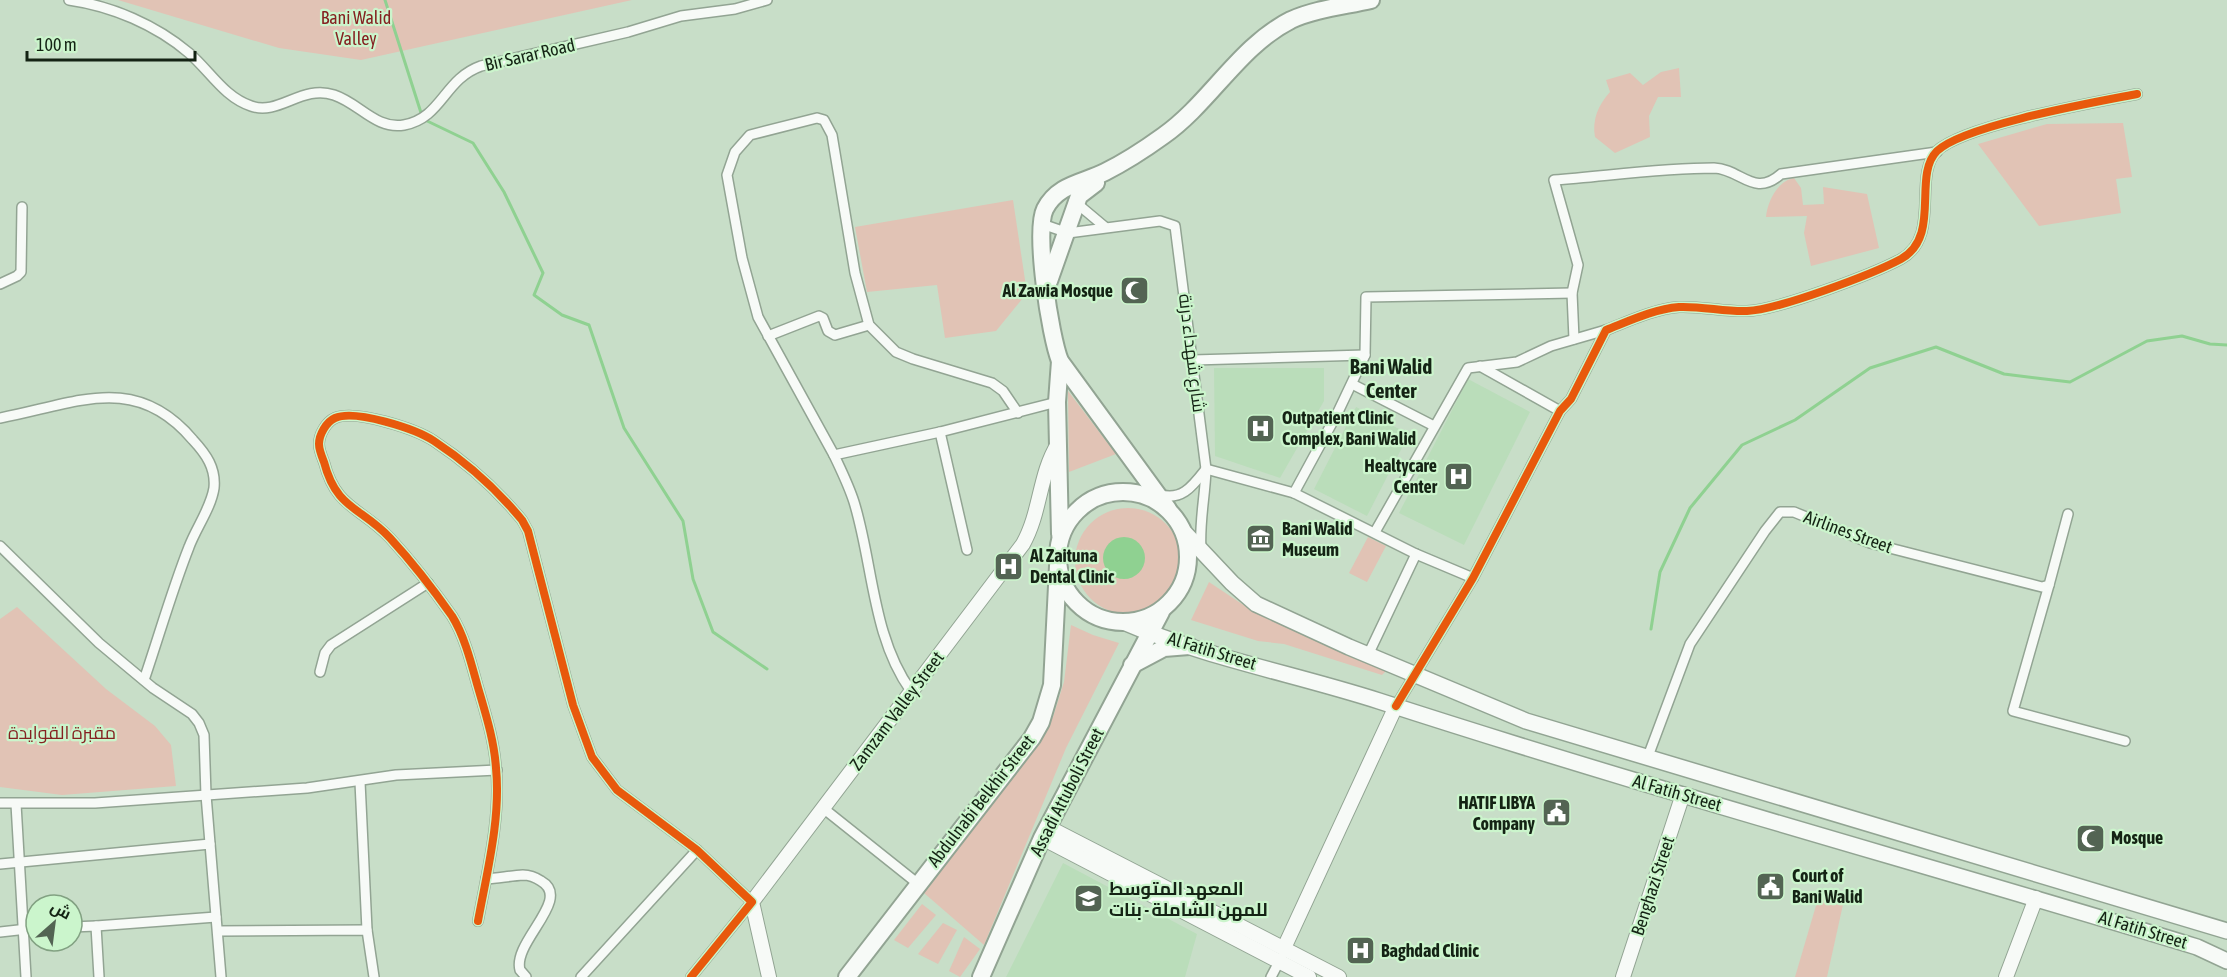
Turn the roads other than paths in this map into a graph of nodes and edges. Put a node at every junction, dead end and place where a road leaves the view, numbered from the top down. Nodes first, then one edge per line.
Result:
1 (69, 0) edge
2 (767, 0) edge
3 (1371, 0) edge
4 (2137, 94) dead end
5 (1936, 152) junction
6 (1103, 173) junction
7 (1062, 189) junction
8 (1076, 203) junction
9 (22, 207) dead end
10 (1042, 224) junction
11 (1105, 227) junction
12 (1068, 233) junction
13 (0, 284) edge
14 (1572, 294) junction
15 (1045, 298) junction
16 (868, 325) junction
17 (1606, 330) junction
18 (768, 336) junction
19 (1574, 339) junction
20 (1365, 355) junction
21 (1193, 360) junction
22 (1060, 361) junction
23 (1480, 366) junction
24 (1352, 384) junction
25 (1057, 402) junction
26 (1560, 411) junction
27 (1018, 413) junction
28 (0, 418) edge
29 (1434, 426) junction
30 (940, 432) junction
31 (1058, 444) junction
32 (834, 455) junction
33 (1206, 469) junction
34 (1154, 493) junction
35 (1294, 493) junction
36 (1167, 509) junction
37 (2067, 514) dead end
38 (1184, 531) junction
39 (1375, 532) junction
40 (1059, 543) junction
41 (0, 546) edge
42 (967, 550) dead end
43 (1201, 552) junction
44 (1416, 554) junction
45 (1058, 566) junction
46 (1473, 578) junction
47 (428, 584) junction
48 (2049, 585) junction
49 (1161, 611) junction
50 (1126, 623) junction
51 (1148, 632) junction
52 (1189, 646) junction
53 (1368, 655) junction
54 (1131, 665) junction
55 (320, 672) dead end
56 (1416, 675) junction
57 (144, 680) junction
58 (911, 691) junction
59 (1396, 706) junction
60 (1526, 721) junction
61 (2125, 741) dead end
62 (1516, 745) junction
63 (1647, 759) junction
64 (497, 770) junction
65 (360, 782) junction
66 (1683, 794) junction
67 (206, 795) junction
68 (0, 803) edge
69 (16, 804) junction
70 (823, 808) junction
71 (1045, 833) junction
72 (210, 843) junction
73 (697, 850) junction
74 (19, 862) junction
75 (0, 864) edge
76 (486, 879) junction
77 (917, 883) junction
78 (2036, 898) junction
79 (752, 902) junction
80 (216, 917) junction
81 (478, 921) dead end
82 (84, 926) edge
83 (96, 926) junction
84 (23, 929) junction
85 (367, 930) junction
86 (218, 931) junction
87 (2227, 931) edge
88 (0, 932) edge
89 (1284, 948) junction
90 (2227, 961) edge
91 (1279, 962) junction
92 (26, 977) edge
93 (99, 977) edge
94 (221, 977) edge
95 (374, 977) edge
96 (526, 977) edge
97 (581, 977) edge
98 (691, 977) edge
99 (768, 977) edge
100 (847, 977) edge
101 (981, 977) edge
102 (1271, 977) edge
103 (1309, 977) edge
104 (1339, 977) edge
105 (1623, 977) edge
106 (2006, 977) edge

1 - 2 street, Bir Sarar Road
3 - 6 highway
4 - 5 street
5 - 14 street
5 - 17 street
6 - 7 highway
6 - 8 highway
7 - 8 street
7 - 10 highway
8 - 11 street
8 - 12 highway
9 - 13 street
10 - 12 street
10 - 15 highway
11 - 12 street
11 - 21 street, شارع شهداء درنة
12 - 15 highway
14 - 19 street
14 - 20 street
15 - 22 highway
16 - 18 street
16 - 18 street
16 - 27 street
17 - 19 street
17 - 26 street
18 - 32 street
19 - 23 street
20 - 21 street
20 - 24 street
21 - 33 street, شارع شهداء درنة
22 - 25 highway
22 - 34 highway
23 - 26 street
23 - 29 street
24 - 29 street
24 - 35 street
25 - 27 street
25 - 31 highway
26 - 46 street
27 - 30 street
28 - 57 street
29 - 39 street
30 - 32 street
30 - 42 street
31 - 40 highway
31 - 58 main road, Zamzam Valley Street
32 - 58 street
33 - 34 street
33 - 35 street
33 - 43 street, شارع شهداء درنة
34 - 36 highway
35 - 39 street
36 - 38 highway
36 - 40 highway
37 - 48 street
38 - 43 main road, Al Fatih Street
38 - 49 highway
39 - 44 street
40 - 45 highway
41 - 57 street
43 - 53 main road, Al Fatih Street
44 - 46 street
44 - 53 street
45 - 50 highway
45 - 77 highway, Abdulnabi Belkhir Street
46 - 56 street
47 - 55 street
47 - 64 street
47 - 73 street
48 - 61 street
48 - 63 street, Airlines Street
49 - 50 highway
49 - 51 highway, Assadi Attuboli Street
50 - 51 main road, Al Fatih Street
51 - 52 main road, Al Fatih Street
51 - 54 highway, Assadi Attuboli Street
52 - 54 highway
52 - 59 main road, Al Fatih Street
53 - 56 main road, Al Fatih Street
54 - 71 highway, Assadi Attuboli Street
56 - 59 street
56 - 60 main road, Al Fatih Street
57 - 67 street
58 - 70 main road, Zamzam Valley Street
59 - 62 main road, Al Fatih Street
59 - 89 main road
60 - 62 main road
60 - 63 main road, Al Fatih Street
62 - 66 main road, Al Fatih Street
63 - 87 main road, Al Fatih Street
64 - 65 street
64 - 76 street
65 - 67 street
65 - 85 street
66 - 78 main road, Al Fatih Street
66 - 105 main road, Benghazi Street
67 - 69 street
67 - 72 street
68 - 69 street
69 - 74 street
70 - 77 street
70 - 79 main road, Zamzam Valley Street
71 - 89 main road
71 - 91 main road
71 - 101 highway, Assadi Attuboli Street
72 - 74 street
72 - 80 street
73 - 79 street
73 - 97 street
74 - 75 street
74 - 84 street
76 - 81 street
76 - 96 street
77 - 100 highway, Abdulnabi Belkhir Street
78 - 90 main road, Al Fatih Street
78 - 106 main road
79 - 98 street
79 - 99 main road
80 - 83 street
80 - 86 street
82 - 83 street
83 - 93 street
84 - 88 street
84 - 92 street
85 - 86 street
85 - 95 street
86 - 94 street
89 - 91 street
89 - 104 main road
91 - 102 street
91 - 103 main road

